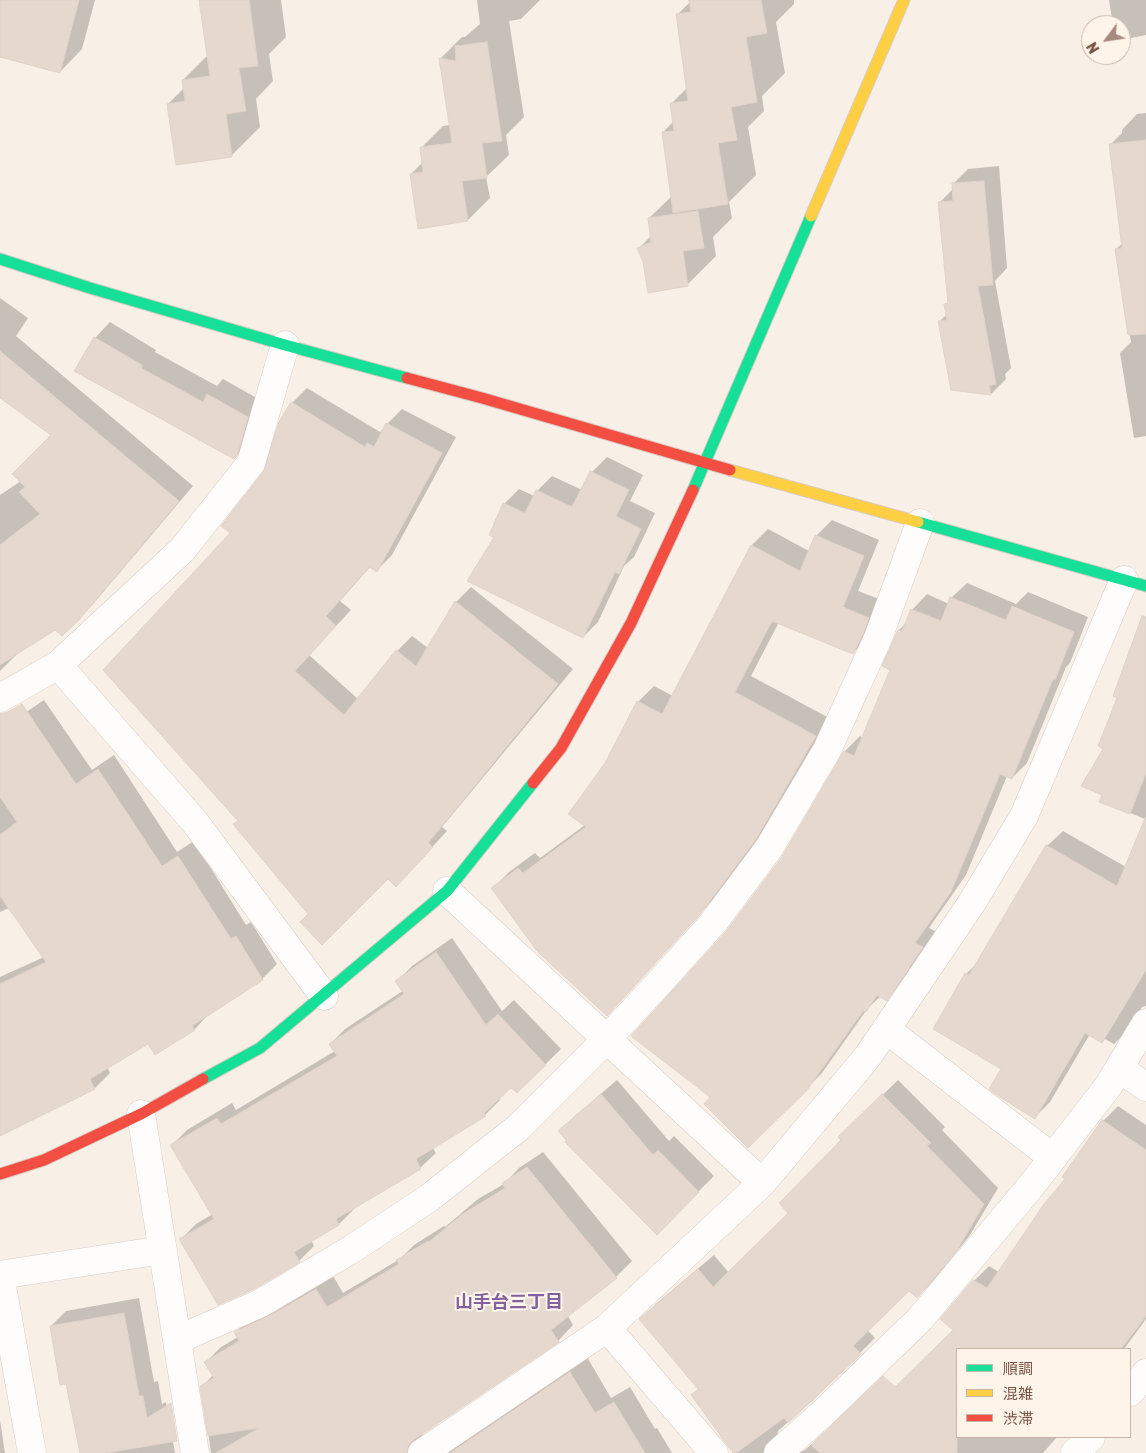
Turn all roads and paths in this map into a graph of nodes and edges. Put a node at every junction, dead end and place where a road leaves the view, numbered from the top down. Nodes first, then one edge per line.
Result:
1 (904, 0) edge
2 (0, 259) edge
3 (285, 345) junction
4 (705, 464) junction
5 (920, 524) junction
6 (1135, 583) edge
7 (58, 665) junction
8 (0, 698) edge
9 (447, 891) junction
10 (324, 996) junction
11 (1146, 1023) edge
12 (886, 1029) junction
13 (607, 1039) junction
14 (1119, 1068) junction
15 (1146, 1087) edge
16 (141, 1114) junction
17 (1053, 1158) junction
18 (0, 1174) edge
19 (762, 1183) junction
20 (163, 1250) junction
21 (607, 1328) junction
22 (177, 1340) junction
23 (1146, 1373) edge
24 (1131, 1391) edge
25 (1090, 1438) edge
26 (32, 1453) edge
27 (195, 1453) edge
28 (422, 1453) edge
29 (714, 1453) edge
30 (778, 1453) edge
31 (1076, 1453) edge

1 - 4 street
2 - 3 street
3 - 4 street
3 - 7 street
4 - 5 street
4 - 9 street
5 - 6 street
5 - 13 street
6 - 12 street
7 - 8 street
7 - 10 street
9 - 10 street
9 - 13 street
10 - 16 street
11 - 14 street
12 - 17 street
12 - 19 street
13 - 19 street
13 - 22 street
14 - 15 street
14 - 17 street
16 - 18 street
16 - 20 street
17 - 30 street
19 - 21 street
20 - 22 street
20 - 26 street
21 - 28 street
21 - 29 street
22 - 27 street
23 - 24 street
25 - 31 street

